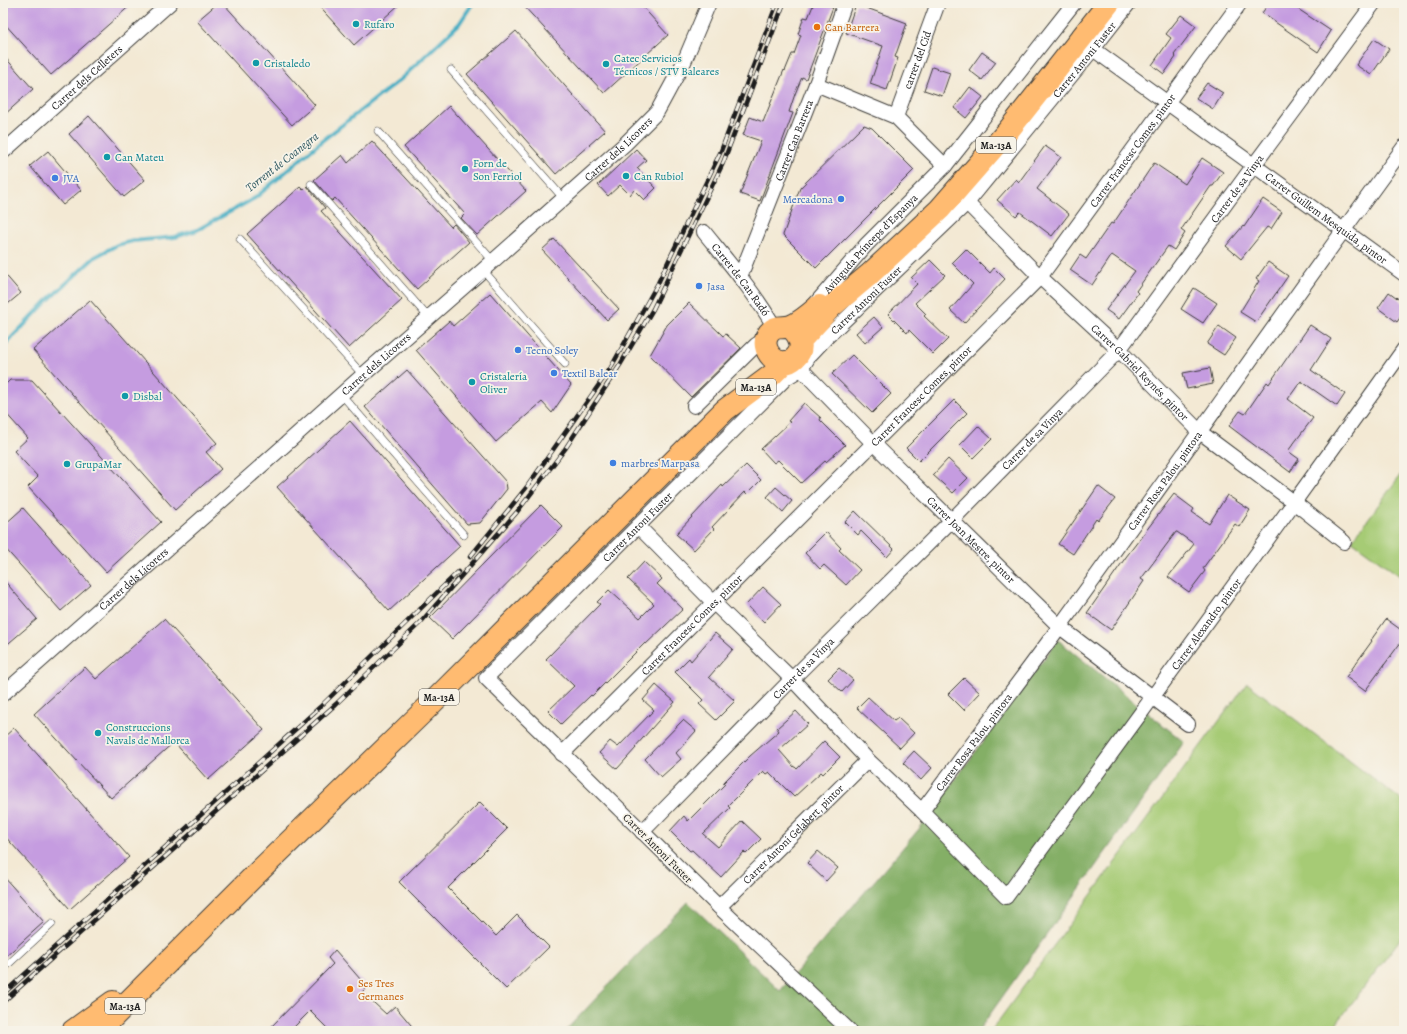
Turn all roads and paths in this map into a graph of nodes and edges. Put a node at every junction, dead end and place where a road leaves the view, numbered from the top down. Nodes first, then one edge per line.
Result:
1 (170, 3) edge
2 (709, 3) edge
3 (845, 3) edge
4 (938, 3) edge
5 (1074, 3) edge
6 (1109, 3) edge
7 (1129, 3) edge
8 (1240, 3) edge
9 (1374, 3) edge
10 (1093, 49) junction
11 (451, 70) dead end
12 (816, 84) junction
13 (1167, 102) junction
14 (896, 117) junction
15 (378, 131) dead end
16 (1404, 147) edge
17 (3, 152) edge
18 (1254, 165) junction
19 (944, 166) junction
20 (312, 184) dead end
21 (563, 198) junction
22 (967, 203) junction
23 (1343, 230) junction
24 (704, 232) dead end
25 (240, 240) dead end
26 (488, 265) junction
27 (1404, 274) edge
28 (740, 277) junction
29 (1040, 277) junction
30 (429, 318) junction
31 (783, 334) junction
32 (1404, 349) edge
33 (1119, 350) junction
34 (566, 364) dead end
35 (793, 366) junction
36 (362, 375) junction
37 (341, 394) junction
38 (694, 406) dead end
39 (725, 410) junction
40 (1200, 432) junction
41 (873, 443) junction
42 (1295, 503) junction
43 (951, 521) junction
44 (638, 526) junction
45 (464, 535) dead end
46 (1344, 542) dead end
47 (713, 602) junction
48 (1060, 627) junction
49 (792, 679) junction
50 (3, 694) edge
51 (1154, 697) junction
52 (1188, 724) dead end
53 (562, 754) junction
54 (868, 760) junction
55 (922, 811) junction
56 (642, 832) junction
57 (719, 907) junction
58 (52, 924) dead end
59 (3, 969) edge
60 (150, 981) junction
61 (73, 1031) edge
62 (99, 1031) edge
63 (850, 1031) edge

1 - 17 street, Carrer dels Celleters
2 - 21 street, Carrer dels Licorers
3 - 12 street, Carrer Can Barrera
4 - 14 street, carrer del Cid
5 - 19 street, Avinguda Prínceps d'Espanya
6 - 31 main road, Ma-13A
7 - 10 street, Carrer Antoni Fuster
8 - 13 street, Carrer Francesc Comes, pintor
9 - 18 street, Carrer de sa Vinya
10 - 13 street, Carrer Guillem Mesquida, pintor
10 - 22 street, Carrer Antoni Fuster
11 - 21 lane
12 - 14 street
12 - 28 street, Carrer Can Barrera
13 - 18 street, Carrer Guillem Mesquida, pintor
13 - 29 street, Carrer Francesc Comes, pintor
14 - 19 street
15 - 26 lane
16 - 23 street, Carrer Rosa Palou, pintora
18 - 23 street, Carrer Guillem Mesquida, pintor
18 - 33 street, Carrer de sa Vinya
19 - 31 street, Avinguda Prínceps d'Espanya
20 - 30 lane
21 - 26 street, Carrer dels Licorers
22 - 29 street, Carrer Gabriel Reynés, pintor
22 - 35 street, Carrer Antoni Fuster
23 - 27 street, Carrer Guillem Mesquida, pintor
23 - 40 street, Carrer Rosa Palou, pintora
24 - 28 street, Carrer de Can Radó
25 - 36 lane
26 - 30 street, Carrer dels Licorers
26 - 34 lane
28 - 31 street, Carrer de Can Radó
29 - 33 street, Carrer Gabriel Reynés, pintor
29 - 41 street, Carrer Francesc Comes, pintor
30 - 36 street, Carrer dels Licorers
31 - 35 main road, Ma-13A
31 - 38 street, Avinguda Prínceps d'Espanya
31 - 39 main road, Ma-13A
32 - 42 street, Carrer Alexandro, pintor
33 - 40 street, Carrer Gabriel Reynés, pintor
33 - 43 street, Carrer de sa Vinya
35 - 39 main road, Ma-13A
35 - 41 street, Carrer Joan Mestre, pintor
35 - 44 street, Carrer Antoni Fuster
36 - 37 street, Carrer dels Licorers
37 - 45 lane
37 - 50 street, Carrer dels Licorers
39 - 60 main road, Ma-13A
40 - 42 street, Carrer Gabriel Reynés, pintor
40 - 48 street, Carrer Rosa Palou, pintora
41 - 43 street, Carrer Joan Mestre, pintor
41 - 47 street, Carrer Francesc Comes, pintor
42 - 46 street, Carrer Gabriel Reynés, pintor
42 - 51 street, Carrer Alexandro, pintor
43 - 48 street, Carrer Joan Mestre, pintor
43 - 49 street, Carrer de sa Vinya
44 - 47 street
44 - 53 street, Carrer Antoni Fuster
47 - 49 street
47 - 53 street, Carrer Francesc Comes, pintor
48 - 51 street, Carrer Joan Mestre, pintor
48 - 55 street, Carrer Rosa Palou, pintora
49 - 54 street
49 - 56 street, Carrer de sa Vinya
51 - 52 street
51 - 55 street, Carrer Alexandro, pintor
53 - 56 street, Carrer Antoni Fuster
54 - 55 street
54 - 57 street, Carrer Antoni Gelabert, pintor
56 - 57 street, Carrer Antoni Fuster
57 - 63 street, Carrer Antoni Fuster
58 - 59 lane
60 - 61 main road
60 - 62 main road, Ma-13A

